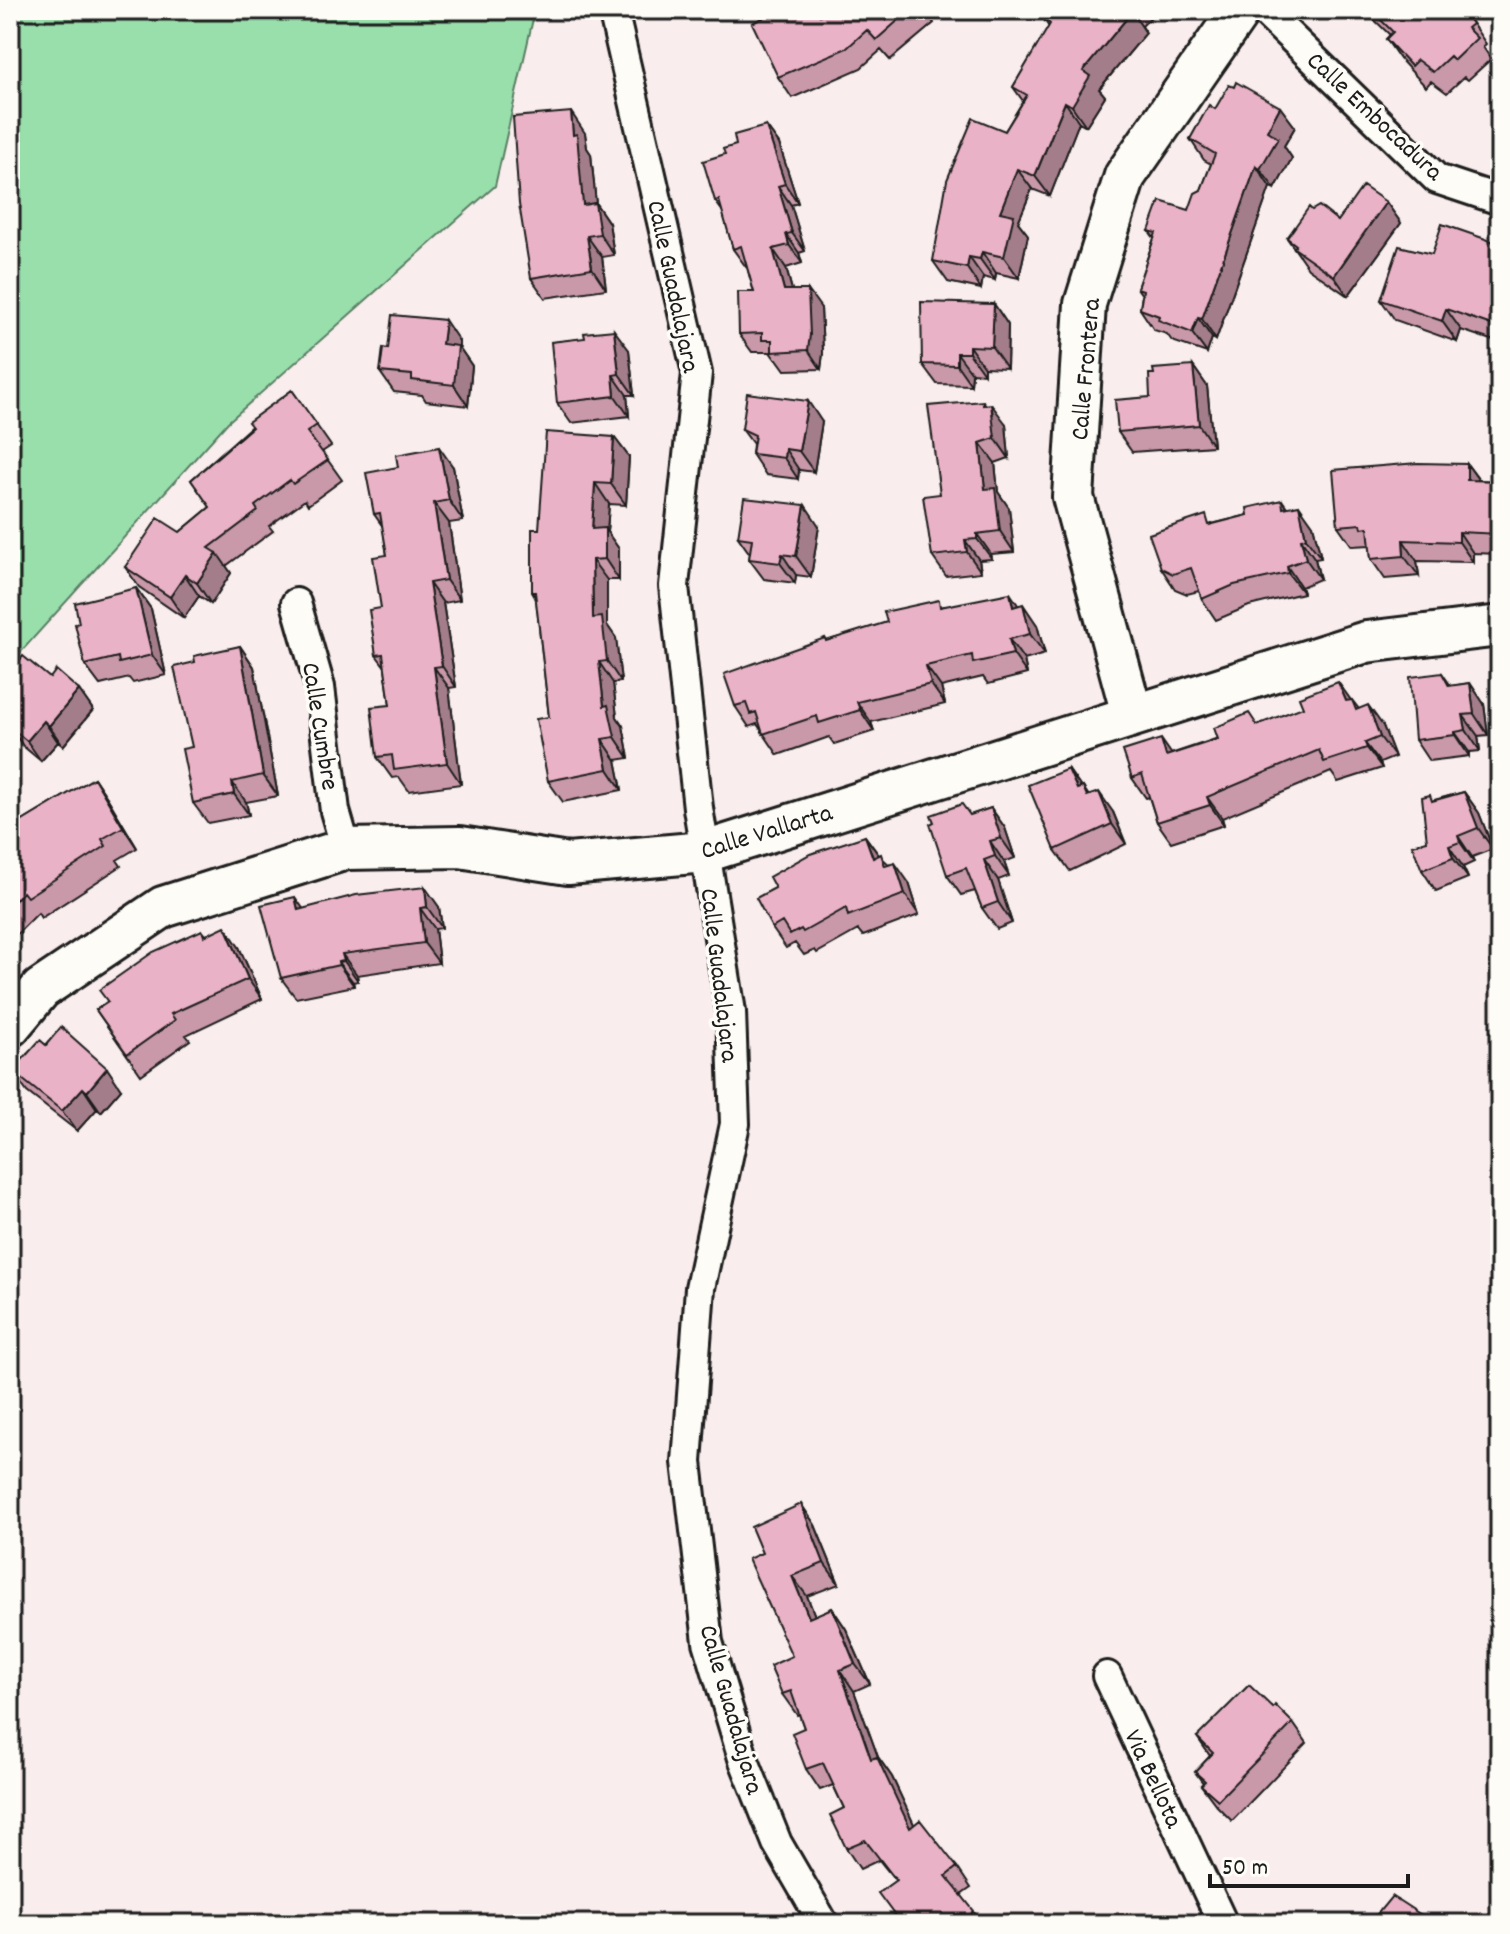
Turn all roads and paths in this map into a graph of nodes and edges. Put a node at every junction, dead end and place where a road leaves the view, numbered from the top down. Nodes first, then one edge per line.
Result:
1 (613, 10) edge
2 (1240, 10) edge
3 (1263, 10) edge
4 (1500, 200) edge
5 (296, 603) dead end
6 (1500, 626) edge
7 (1132, 714) junction
8 (346, 849) junction
9 (705, 852) junction
10 (10, 1026) edge
11 (1107, 1676) dead end
12 (824, 1924) edge
13 (1223, 1924) edge

1 - 9 street, Calle Guadalajara
2 - 7 street, Calle Frontera
3 - 4 street, Calle Embocadura
5 - 8 street, Calle Cumbre
6 - 7 street, Calle Vallarta
7 - 9 street, Calle Vallarta
8 - 9 street, Calle Vallarta
8 - 10 street, Calle Vallarta
9 - 12 street, Calle Guadalajara
11 - 13 street, Via Bellota

